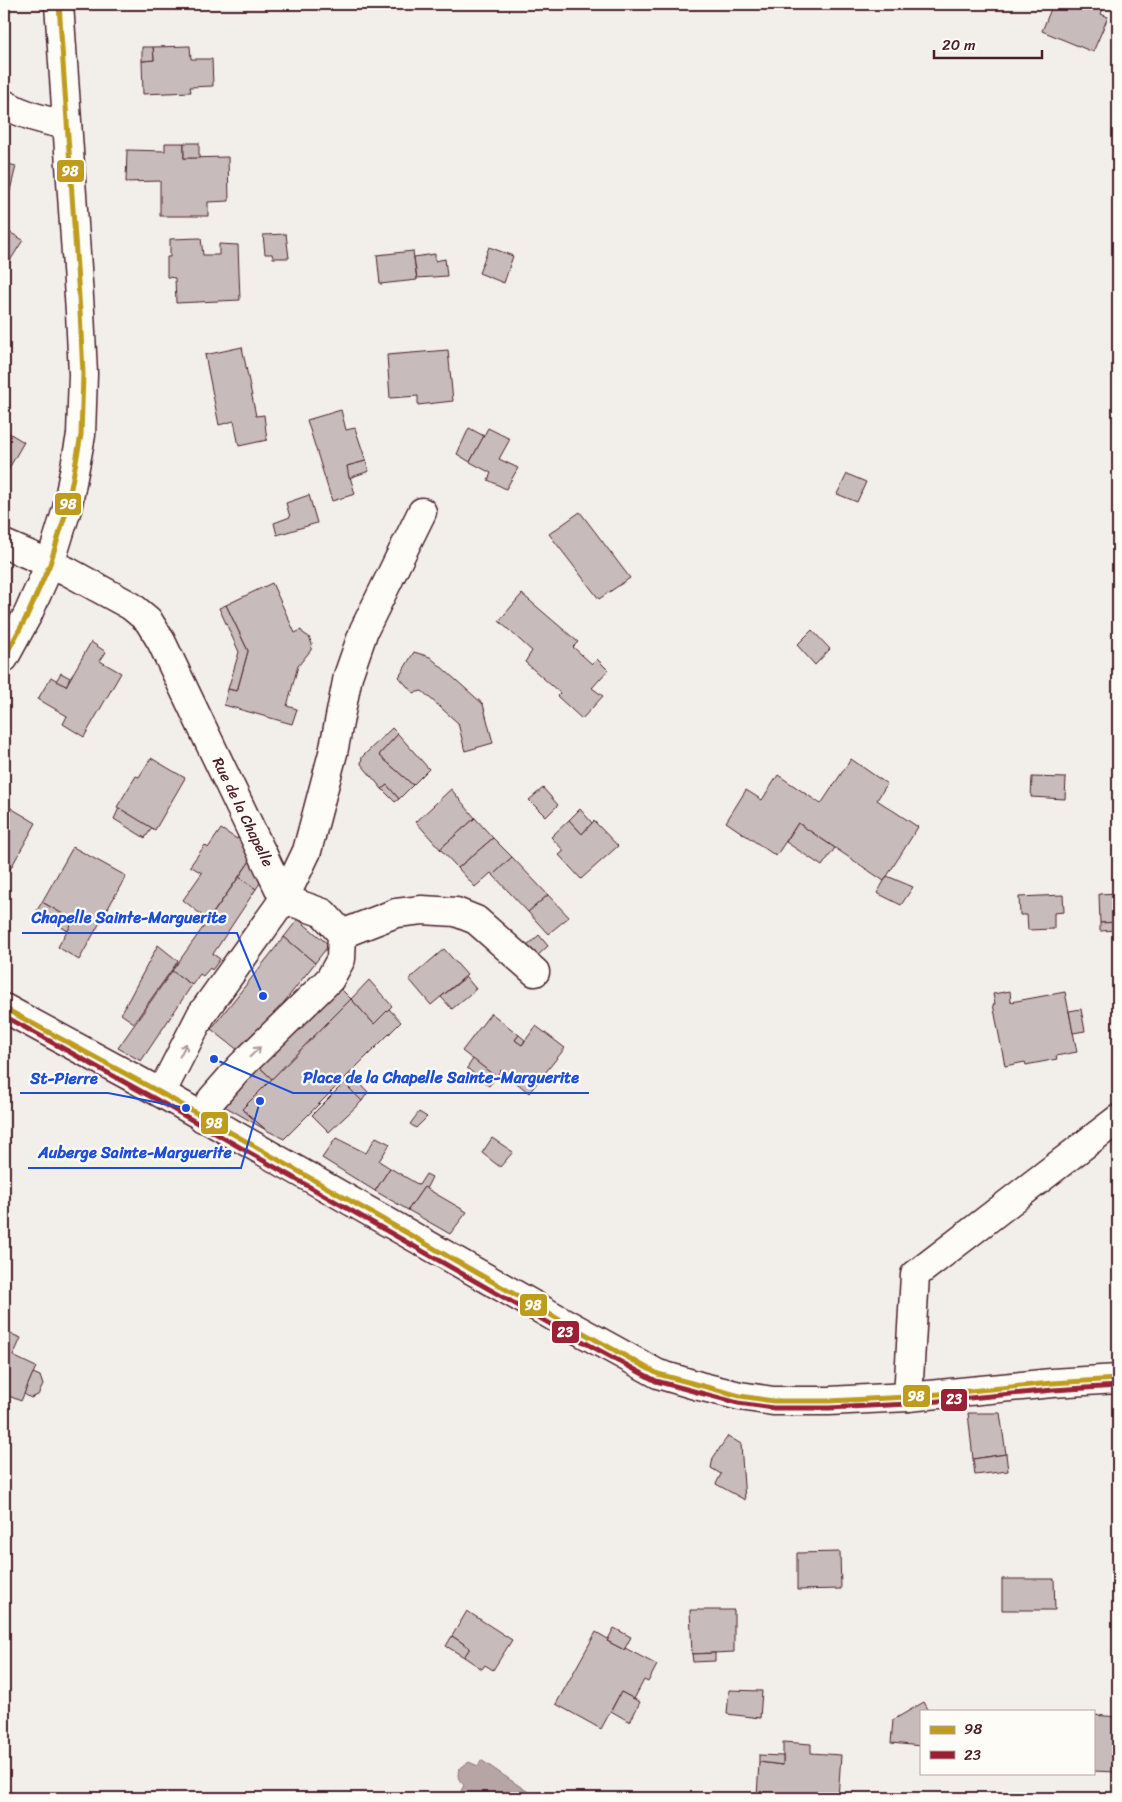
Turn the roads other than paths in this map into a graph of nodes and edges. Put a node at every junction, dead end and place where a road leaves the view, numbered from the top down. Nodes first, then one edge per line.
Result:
1 (59, 4) edge
2 (4, 104) edge
3 (67, 125) junction
4 (422, 512) dead end
5 (4, 544) edge
6 (50, 564) junction
7 (4, 658) edge
8 (284, 899) junction
9 (342, 934) junction
10 (535, 972) dead end
11 (4, 1008) edge
12 (161, 1094) junction
13 (203, 1118) junction
14 (1118, 1119) edge
15 (1118, 1379) edge
16 (908, 1397) junction

1 - 3 street
2 - 3 street
3 - 6 street
4 - 8 street
5 - 6 street, Rue de la Chapelle
6 - 7 street
6 - 8 street, Rue de la Chapelle
8 - 9 street
12 -> 8 street
9 - 10 street
13 -> 9 street
11 - 12 street
12 - 13 street
13 - 16 street
14 - 16 street
15 - 16 street

